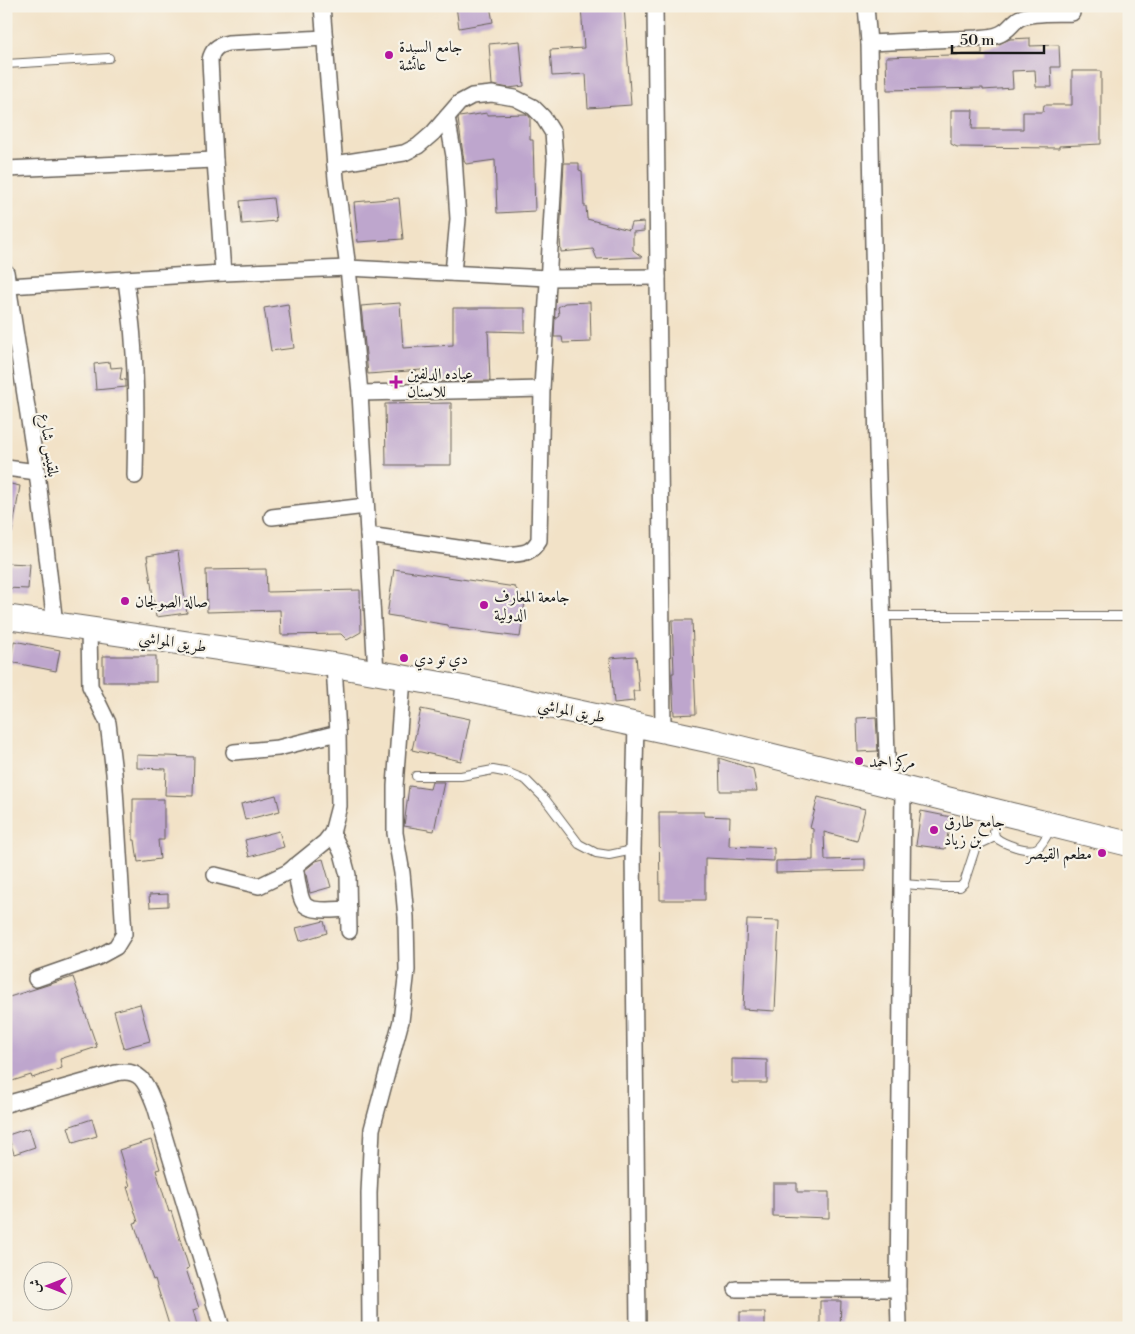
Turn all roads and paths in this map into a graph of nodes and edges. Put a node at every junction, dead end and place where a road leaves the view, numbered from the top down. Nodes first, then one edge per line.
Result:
1 (322, 6) edge
2 (655, 6) edge
3 (866, 6) edge
4 (1072, 13) dead end
5 (325, 38) junction
6 (869, 43) junction
7 (109, 58) dead end
8 (6, 64) edge
9 (447, 117) junction
10 (214, 160) junction
11 (335, 164) junction
12 (6, 168) edge
13 (348, 268) junction
14 (223, 273) junction
15 (453, 273) junction
16 (658, 277) junction
17 (548, 278) junction
18 (7, 279) edge
19 (126, 279) junction
20 (542, 389) junction
21 (360, 393) junction
22 (6, 468) edge
23 (37, 472) junction
24 (135, 476) dead end
25 (366, 506) junction
26 (272, 517) dead end
27 (368, 535) junction
28 (883, 616) junction
29 (1129, 616) edge
30 (6, 617) edge
31 (55, 624) junction
32 (89, 629) junction
33 (334, 665) junction
34 (376, 673) junction
35 (403, 678) junction
36 (636, 724) junction
37 (663, 730) junction
38 (338, 733) junction
39 (234, 752) dead end
40 (416, 776) dead end
41 (896, 786) junction
42 (1001, 813) junction
43 (1052, 826) junction
44 (332, 834) junction
45 (995, 837) junction
46 (1129, 844) edge
47 (634, 850) junction
48 (296, 866) junction
49 (215, 875) dead end
50 (903, 884) junction
51 (348, 909) junction
52 (349, 931) dead end
53 (36, 979) dead end
54 (6, 1104) edge
55 (736, 1289) dead end
56 (898, 1289) junction
57 (222, 1328) edge
58 (370, 1328) edge
59 (638, 1328) edge
60 (899, 1328) edge

1 - 5 street
2 - 16 street
3 - 6 street
4 - 6 street
5 - 10 street
5 - 11 street
6 - 28 street
7 - 8 lane
9 - 11 street
9 - 15 street
9 - 17 street
10 - 12 street
10 - 14 street
11 - 13 street
13 - 14 street
13 - 15 street
13 - 21 street
14 - 19 street
15 - 17 street
16 - 17 street
16 - 37 street
17 - 20 street
18 - 19 street
18 - 23 street, بلقيس شارع
19 - 24 street
20 - 21 street
20 - 27 street
21 - 25 street
22 - 23 street
23 - 31 street, بلقيس شارع
25 - 26 street
25 - 27 street
27 - 34 street
28 - 29 lane
28 - 41 street
30 - 31 main road, طريق المواشي
31 - 32 main road, طريق المواشي
32 - 33 main road, طريق المواشي
32 - 53 street
33 - 34 main road, طريق المواشي
33 - 38 street
34 - 35 main road, طريق المواشي
35 - 36 main road, طريق المواشي
35 - 58 street
36 - 37 main road, طريق المواشي
36 - 47 street
37 - 41 main road, طريق المواشي
38 - 39 street
38 - 44 street
40 - 47 lane
41 - 42 main road, طريق المواشي
41 - 50 street
42 - 43 main road, طريق المواشي
42 - 45 lane
43 - 45 lane
43 - 46 main road, طريق المواشي
44 - 48 street
44 - 51 street
45 - 50 lane
47 - 59 street
48 - 49 street
48 - 51 street
50 - 56 street
51 - 52 street
54 - 57 street
55 - 56 street
56 - 60 street

